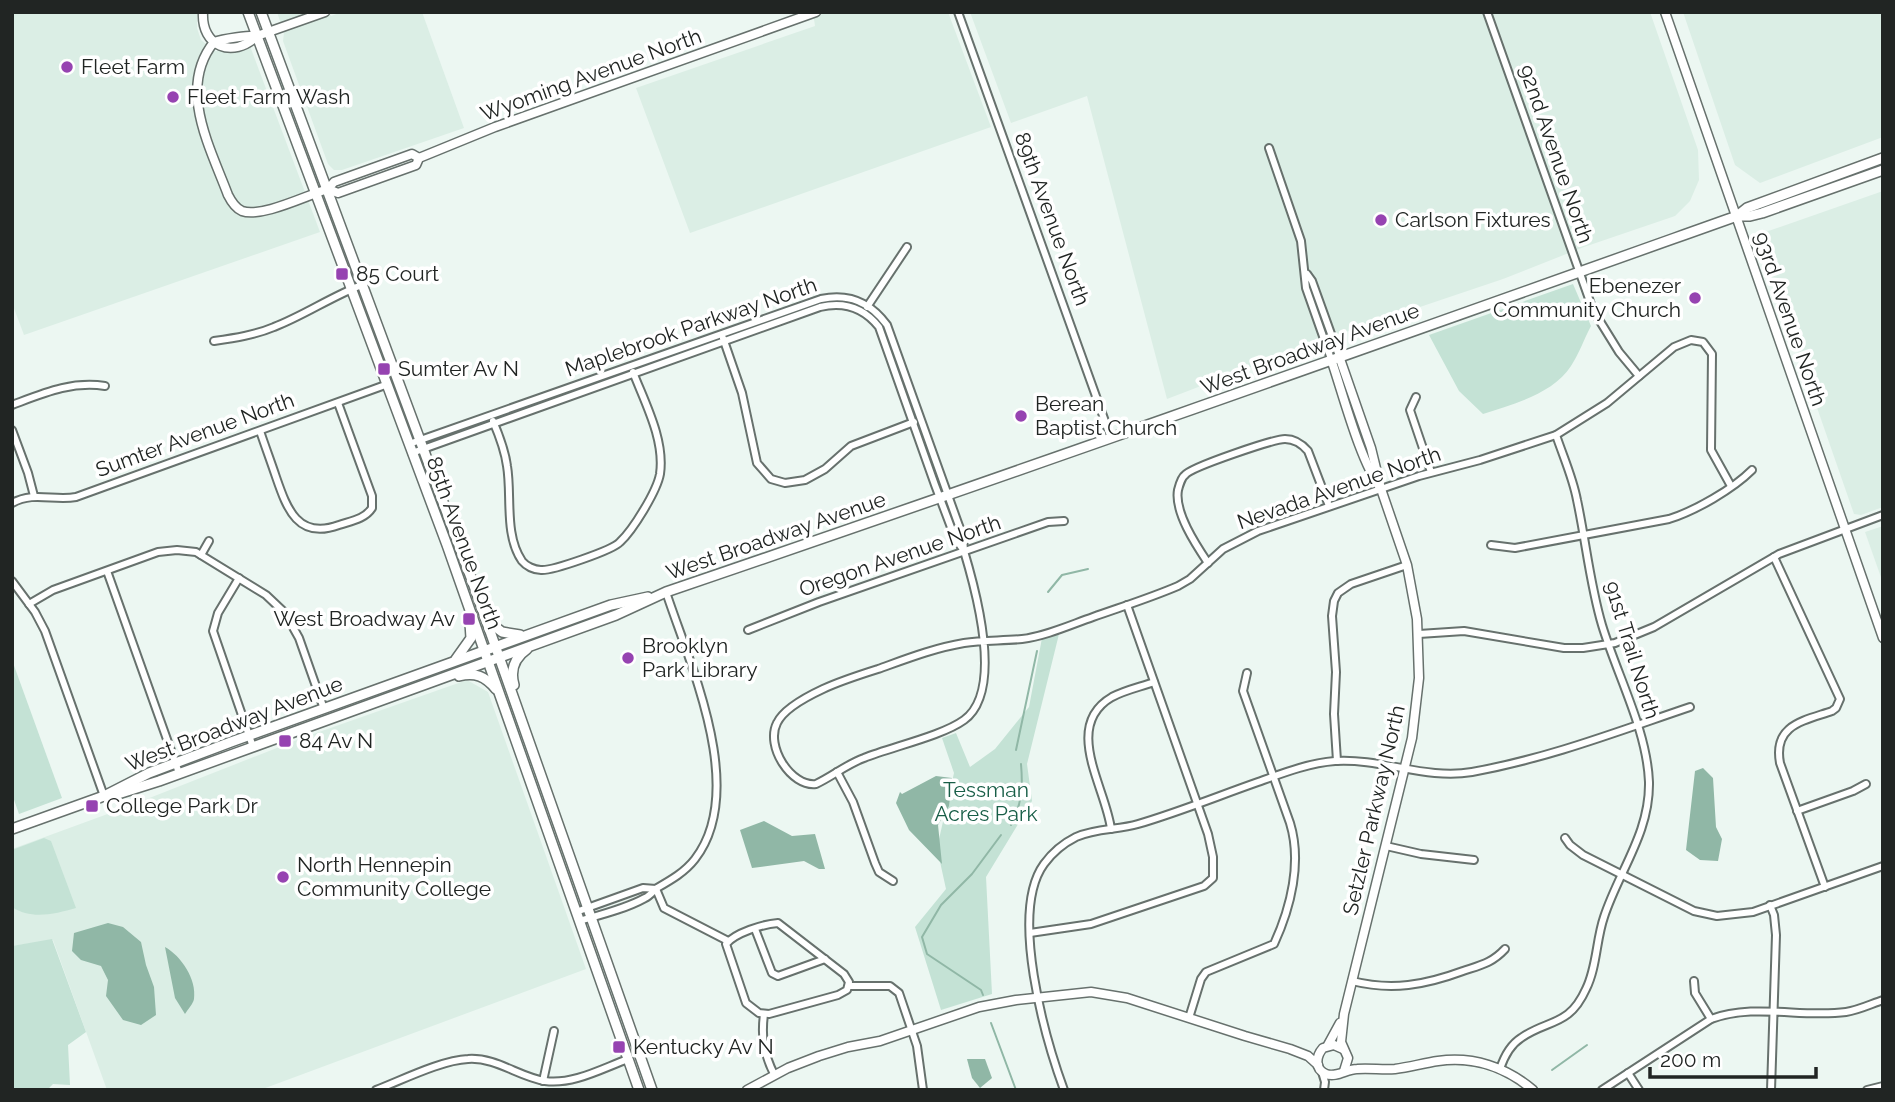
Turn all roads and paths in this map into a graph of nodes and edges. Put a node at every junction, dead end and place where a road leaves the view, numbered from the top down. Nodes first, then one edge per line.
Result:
1 (204, 12) edge
2 (248, 12) edge
3 (261, 12) edge
4 (325, 12) edge
5 (816, 12) edge
6 (958, 12) edge
7 (1488, 12) edge
8 (1665, 12) edge
9 (268, 32) junction
10 (257, 36) junction
11 (214, 42) junction
12 (1269, 148) dead end
13 (1883, 158) edge
14 (1883, 170) edge
15 (328, 189) junction
16 (316, 192) junction
17 (1737, 216) junction
18 (907, 247) dead end
19 (1579, 273) junction
20 (364, 284) junction
21 (352, 288) junction
22 (866, 309) junction
23 (721, 333) junction
24 (214, 341) dead end
25 (724, 341) junction
26 (1335, 358) junction
27 (631, 365) junction
28 (634, 373) junction
29 (1639, 376) junction
30 (388, 384) junction
31 (105, 386) dead end
32 (1416, 397) dead end
33 (338, 402) junction
34 (12, 404) edge
35 (490, 416) junction
36 (920, 419) junction
37 (913, 422) junction
38 (494, 424) junction
39 (12, 430) edge
40 (260, 431) junction
41 (1556, 435) junction
42 (1111, 438) junction
43 (422, 444) junction
44 (411, 448) junction
45 (1752, 470) dead end
46 (1431, 472) junction
47 (1731, 486) junction
48 (1381, 489) junction
49 (34, 496) junction
50 (944, 496) junction
51 (12, 503) edge
52 (1329, 506) junction
53 (1883, 515) edge
54 (1064, 521) dead end
55 (1844, 529) junction
56 (1584, 534) junction
57 (209, 541) dead end
58 (447, 545) junction
59 (1491, 545) dead end
60 (964, 551) junction
61 (201, 555) junction
62 (1774, 557) junction
63 (1208, 563) junction
64 (1407, 565) junction
65 (107, 571) junction
66 (239, 578) junction
67 (12, 581) edge
68 (661, 594) junction
69 (29, 604) junction
70 (1127, 605) junction
71 (485, 618) junction
72 (748, 629) dead end
73 (531, 633) junction
74 (1419, 634) junction
75 (1883, 638) edge
76 (982, 641) junction
77 (536, 644) junction
78 (1608, 645) junction
79 (495, 646) junction
80 (484, 650) junction
81 (499, 657) junction
82 (454, 661) junction
83 (488, 661) junction
84 (1247, 673) dead end
85 (1154, 682) junction
86 (421, 685) junction
87 (499, 693) junction
88 (1690, 707) dead end
89 (324, 709) junction
90 (1637, 726) junction
91 (249, 736) junction
92 (253, 747) junction
93 (1338, 761) junction
94 (176, 763) junction
95 (1406, 768) junction
96 (837, 772) junction
97 (179, 773) junction
98 (1274, 776) junction
99 (1866, 783) dead end
100 (104, 796) junction
101 (1198, 804) junction
102 (1797, 811) junction
103 (556, 820) junction
104 (1111, 829) junction
105 (12, 830) edge
106 (1565, 838) dead end
107 (1386, 846) junction
108 (1474, 860) dead end
109 (1883, 866) edge
110 (1622, 874) junction
111 (893, 881) dead end
112 (1825, 887) junction
113 (656, 889) junction
114 (1770, 905) junction
115 (589, 913) junction
116 (578, 917) junction
117 (755, 929) junction
118 (1030, 933) junction
119 (728, 941) junction
120 (1506, 948) dead end
121 (825, 959) junction
122 (1352, 981) junction
123 (1695, 981) dead end
124 (849, 986) junction
125 (1038, 998) junction
126 (1883, 1000) edge
127 (1774, 1013) junction
128 (764, 1014) junction
129 (1344, 1014) junction
130 (1189, 1018) junction
131 (1711, 1019) junction
132 (554, 1031) dead end
133 (912, 1031) junction
134 (1326, 1046) junction
135 (1290, 1049) junction
136 (1343, 1049) junction
137 (1348, 1058) junction
138 (628, 1059) junction
139 (1320, 1068) junction
140 (1375, 1069) junction
141 (1500, 1069) junction
142 (1340, 1073) junction
143 (1628, 1073) junction
144 (774, 1074) junction
145 (543, 1081) junction
146 (1883, 1086) edge
147 (376, 1090) edge
148 (639, 1090) edge
149 (652, 1090) edge
150 (747, 1090) edge
151 (923, 1090) edge
152 (1065, 1090) edge
153 (1325, 1090) edge
154 (1533, 1090) edge
155 (1602, 1090) edge
156 (1639, 1090) edge
157 (1771, 1090) edge
158 (1867, 1090) edge

1 - 11 street
2 - 10 main road, 85th Avenue North
3 - 9 main road, 85th Avenue North
4 - 9 street
5 - 15 street, Wyoming Avenue North
6 - 42 street, 89th Avenue North
7 - 19 street, 92nd Avenue North
8 - 17 street, 93rd Avenue North
9 - 10 street
9 - 15 main road, 85th Avenue North
10 - 11 street
10 - 16 main road, 85th Avenue North
11 - 16 street, Wyoming Avenue North
12 - 26 street
13 - 17 main road, West Broadway Avenue
14 - 17 main road, West Broadway Avenue
15 - 16 street, Wyoming Avenue North
15 - 20 main road, 85th Avenue North
16 - 21 main road, 85th Avenue North
17 - 19 main road, West Broadway Avenue
17 - 55 street, 93rd Avenue North
18 - 22 street
19 - 26 main road, West Broadway Avenue
19 - 29 street, 92nd Avenue North
20 - 21 street
20 - 43 main road, 85th Avenue North
21 - 24 street
21 - 30 main road, 85th Avenue North
22 - 23 street, Maplebrook Parkway North
22 - 25 street, Maplebrook Parkway North
22 - 36 street
22 - 37 street
23 - 25 street
23 - 27 street, Maplebrook Parkway North
25 - 28 street, Maplebrook Parkway North
25 - 37 street
26 - 42 main road, West Broadway Avenue
26 - 48 street, Setzler Parkway North
27 - 28 street
27 - 35 street, Maplebrook Parkway North
28 - 38 street, Maplebrook Parkway North
28 - 38 street
29 - 41 street, Nevada Avenue North
29 - 47 street, Nevada Avenue North
30 - 33 street, Sumter Avenue North
30 - 44 main road, 85th Avenue North
31 - 34 street
32 - 46 street
33 - 40 street, Sumter Avenue North
33 - 40 street
35 - 38 street
35 - 43 street, Maplebrook Parkway North
36 - 37 street
36 - 50 street
37 - 50 street
38 - 43 street, Maplebrook Parkway North
39 - 49 street
40 - 49 street, Sumter Avenue North
41 - 46 street, Nevada Avenue North
41 - 56 street, 91st Trail North
42 - 50 main road, West Broadway Avenue
43 - 44 street, Maplebrook Parkway North
43 - 71 main road, 85th Avenue North
44 - 58 main road, 85th Avenue North
45 - 47 street
46 - 48 street, Nevada Avenue North
47 - 56 street
48 - 52 street, Nevada Avenue North
48 - 64 street, Setzler Parkway North
49 - 51 street, Sumter Avenue North
50 - 60 street
50 - 68 main road, West Broadway Avenue
52 - 63 street, Nevada Avenue North
52 - 63 street
53 - 55 street
54 - 60 street, Oregon Avenue North
55 - 62 street
55 - 75 street, 93rd Avenue North
56 - 59 street
56 - 78 street, 91st Trail North
57 - 61 street
58 - 80 main road, 85th Avenue North
58 - 82 main road
60 - 72 street, Oregon Avenue North
60 - 76 street
61 - 65 street
61 - 66 street
62 - 78 street
62 - 102 street
63 - 70 street, Nevada Avenue North
64 - 74 street, Setzler Parkway North
64 - 93 street
65 - 69 street
65 - 94 street
66 - 89 street
66 - 91 street
67 - 69 street
68 - 73 main road, West Broadway Avenue
68 - 77 main road, West Broadway Avenue
68 - 113 street
69 - 100 street
70 - 76 street, Nevada Avenue North
70 - 85 street
71 - 73 main road
71 - 79 main road, 85th Avenue North
73 - 79 main road, West Broadway Avenue
74 - 78 street
74 - 95 street, Setzler Parkway North
76 - 96 street
76 - 96 street, Nevada Avenue North
77 - 81 main road, West Broadway Avenue
77 - 103 main road
78 - 90 street, 91st Trail North
79 - 80 main road, West Broadway Avenue
79 - 81 main road, 85th Avenue North
80 - 82 main road, West Broadway Avenue
80 - 83 main road, 85th Avenue North
81 - 83 main road, West Broadway Avenue
81 - 103 main road, 85th Avenue North
82 - 89 main road, West Broadway Avenue
83 - 86 main road, West Broadway Avenue
83 - 87 main road, 85th Avenue North
84 - 98 street
85 - 101 street
85 - 104 street
86 - 87 main road
86 - 92 main road, West Broadway Avenue
87 - 116 main road, 85th Avenue North
88 - 90 street
89 - 91 main road, West Broadway Avenue
90 - 95 street
90 - 110 street, 91st Trail North
91 - 92 street
91 - 94 main road, West Broadway Avenue
92 - 97 main road, West Broadway Avenue
93 - 95 street
93 - 98 street
94 - 97 street
94 - 100 main road, West Broadway Avenue
95 - 107 street, Setzler Parkway North
96 - 111 street
97 - 100 main road, West Broadway Avenue
98 - 101 street
98 - 130 street
99 - 102 street
100 - 105 main road, West Broadway Avenue
101 - 104 street
101 - 118 street
102 - 112 street
103 - 115 main road, 85th Avenue North
104 - 118 street
106 - 110 street
107 - 108 street
107 - 122 street, Setzler Parkway North
109 - 112 street
110 - 114 street
110 - 141 street, 91st Trail North
112 - 114 street
113 - 115 street
113 - 119 street
114 - 127 street
115 - 116 street
115 - 149 main road, 85th Avenue North
116 - 138 main road, 85th Avenue North
117 - 119 street
117 - 121 street
117 - 121 street
118 - 125 street
119 - 128 street
120 - 122 street
121 - 124 street
122 - 129 street, Setzler Parkway North
123 - 131 street
124 - 128 street
124 - 133 street
125 - 130 street
125 - 133 street
125 - 152 street
126 - 127 street
127 - 131 street
127 - 157 street
128 - 144 street
129 - 134 street, Setzler Parkway North
129 - 136 street, Setzler Parkway North
130 - 135 street
131 - 143 street
132 - 145 street
133 - 144 street
133 - 151 street
134 - 135 street
134 - 136 street
134 - 139 street
135 - 139 street
136 - 137 street
137 - 140 street
137 - 142 street
138 - 145 street
138 - 148 main road, 85th Avenue North
139 - 142 street
139 - 153 street
140 - 141 street
140 - 142 street
141 - 154 street
142 - 153 street
143 - 155 street
143 - 156 street
144 - 150 street
145 - 147 street
146 - 158 street

